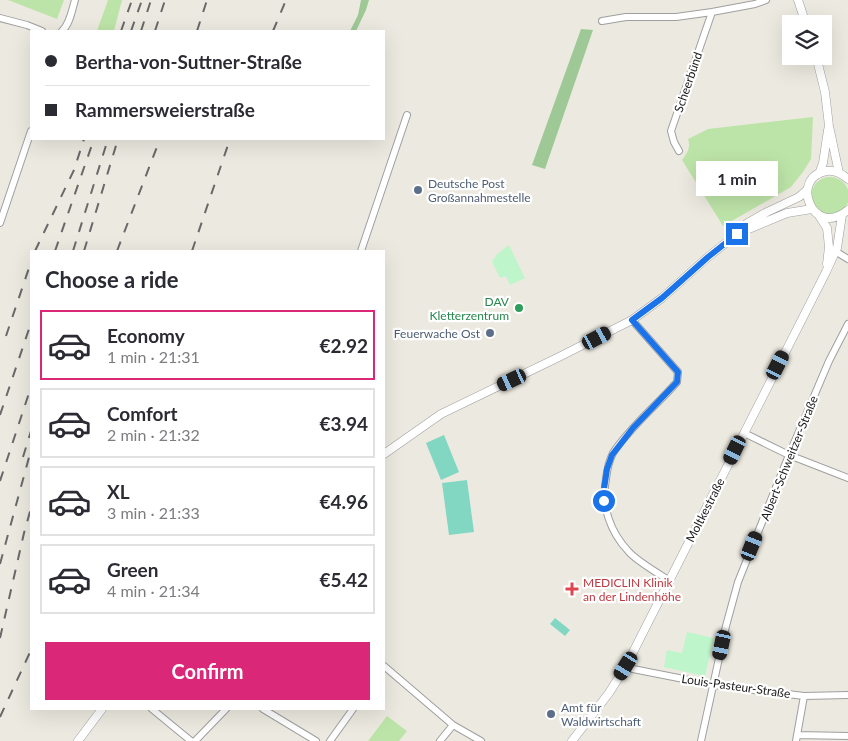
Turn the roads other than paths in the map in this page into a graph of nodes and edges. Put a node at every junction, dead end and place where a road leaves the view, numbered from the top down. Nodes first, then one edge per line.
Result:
1 (75, 0) edge
2 (766, 0) edge
3 (798, 0) edge
4 (712, 12) junction
5 (803, 15) edge
6 (0, 18) edge
7 (602, 21) dead end
8 (40, 30) edge
9 (64, 30) edge
10 (818, 65) edge
11 (407, 115) dead end
12 (829, 126) junction
13 (30, 134) edge
14 (679, 151) dead end
15 (838, 173) junction
16 (818, 174) junction
17 (848, 179) edge
18 (807, 190) junction
19 (815, 212) junction
20 (845, 212) edge
21 (0, 223) edge
22 (737, 234) junction
23 (361, 250) edge
24 (836, 251) junction
25 (848, 259) edge
26 (826, 272) junction
27 (632, 320) junction
28 (848, 324) edge
29 (744, 433) junction
30 (385, 453) edge
31 (789, 455) junction
32 (848, 478) edge
33 (670, 581) junction
34 (626, 666) junction
35 (385, 667) edge
36 (389, 671) junction
37 (385, 676) edge
38 (714, 685) junction
39 (848, 695) edge
40 (804, 696) junction
41 (101, 710) edge
42 (153, 710) edge
43 (225, 710) edge
44 (265, 710) edge
45 (352, 710) edge
46 (453, 725) junction
47 (848, 736) edge
48 (797, 738) edge
49 (78, 741) edge
50 (191, 741) edge
51 (195, 741) edge
52 (316, 741) edge
53 (330, 741) edge
54 (440, 741) edge
55 (481, 741) edge
56 (572, 741) edge
57 (701, 741) edge

1 - 9 street
2 - 4 street
3 - 5 street
4 - 7 street
4 - 14 street, Scheerbünd
6 - 8 street
10 - 12 street
11 - 23 street
12 - 15 street
12 - 16 street
13 - 21 street
15 - 16 street
15 - 17 street
16 - 18 street
18 - 19 street, Moltkestraße
18 - 22 street
19 - 20 street
19 - 22 street
19 - 26 street, Moltkestraße
20 - 24 street, Moltkestraße
22 - 27 street
24 - 25 street
24 - 26 street, Moltkestraße
26 - 29 street, Moltkestraße
27 - 30 street
27 - 33 street
28 - 31 street, Albert-Schweitzer-Straße
29 - 31 street
29 - 33 street, Moltkestraße
31 - 32 street
31 - 38 street, Albert-Schweitzer-Straße
33 - 34 street, Moltkestraße
34 - 38 street, Louis-Pasteur-Straße
34 - 56 street, Moltkestraße
35 - 36 street
36 - 37 street
36 - 46 street
38 - 40 street, Louis-Pasteur-Straße
38 - 57 street, Albert-Schweitzer-Straße
39 - 40 street, Louis-Pasteur-Straße
40 - 48 street
41 - 49 street
42 - 50 street
43 - 51 street
44 - 52 street
45 - 53 street
46 - 54 street
46 - 55 street
47 - 48 street

